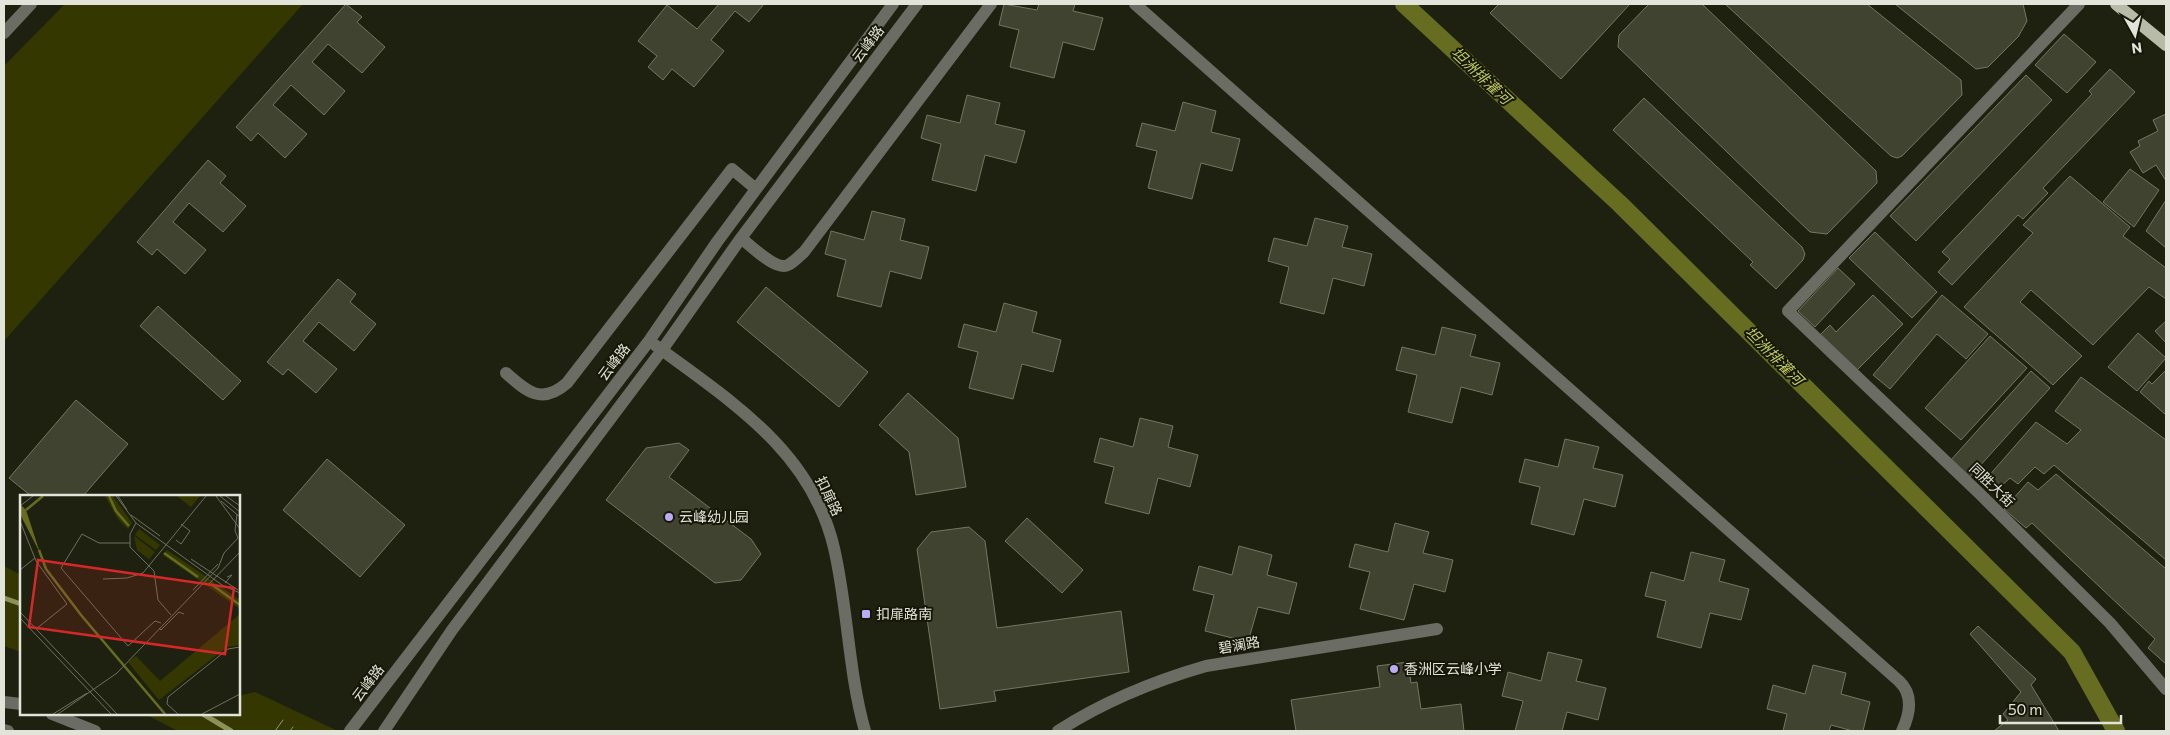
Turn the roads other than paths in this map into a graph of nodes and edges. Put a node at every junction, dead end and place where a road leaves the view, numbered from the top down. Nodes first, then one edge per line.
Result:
1 (31, 4) edge
2 (893, 4) edge
3 (917, 4) edge
4 (991, 4) edge
5 (1135, 4) edge
6 (2079, 4) edge
7 (2116, 4) edge
8 (4, 32) edge
9 (2166, 44) edge
10 (756, 189) junction
11 (741, 238) junction
12 (649, 340) junction
13 (662, 350) junction
14 (506, 373) dead end
15 (1437, 629) dead end
16 (2166, 689) edge
17 (4, 702) edge
18 (20, 704) edge
19 (55, 715) edge
20 (4, 730) edge
21 (8, 731) edge
22 (95, 731) edge
23 (350, 731) edge
24 (384, 731) edge
25 (865, 731) edge
26 (1058, 731) edge
27 (1902, 731) edge

1 - 8 street
2 - 10 street, 云峰路
3 - 11 street, 云峰路
4 - 11 street
5 - 27 street
6 - 16 street, 同胜大街
7 - 9 main road
10 - 12 street, 云峰路
10 - 14 street
11 - 13 street, 云峰路
12 - 13 street, 扣扉路
12 - 23 street, 云峰路
13 - 24 street, 云峰路
13 - 25 street, 扣扉路
15 - 26 street, 碧澜路
17 - 18 street
19 - 22 street
20 - 21 street

